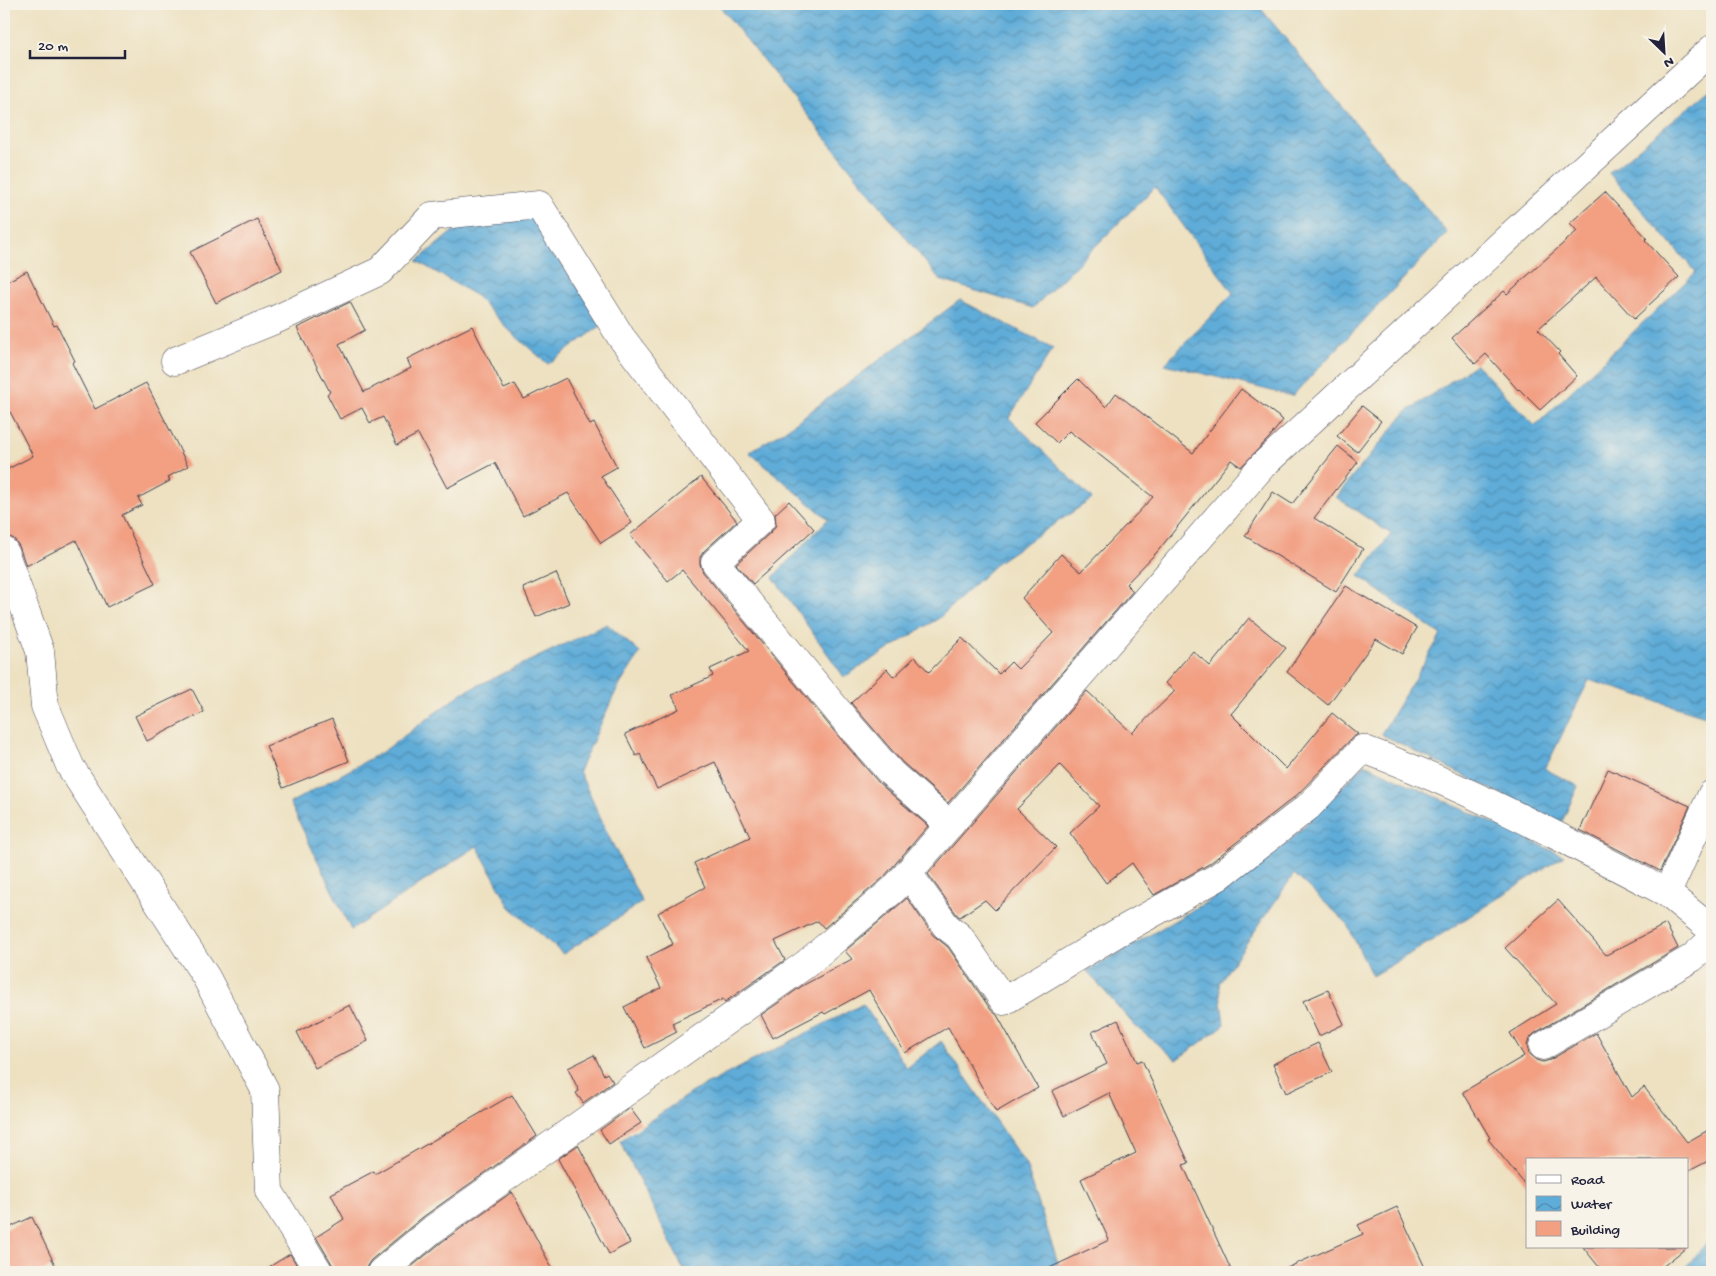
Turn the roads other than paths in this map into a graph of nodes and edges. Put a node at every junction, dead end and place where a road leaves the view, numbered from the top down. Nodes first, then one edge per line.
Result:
1 (1712, 49) edge
2 (175, 361) dead end
3 (4, 551) edge
4 (1712, 794) edge
5 (950, 825) junction
6 (908, 873) junction
7 (1667, 893) junction
8 (1712, 930) edge
9 (1712, 940) edge
10 (1543, 1046) dead end
11 (319, 1272) edge
12 (381, 1272) edge

1 - 5 street
2 - 5 street
3 - 11 street
4 - 7 street
5 - 6 street
6 - 7 street
6 - 12 street
7 - 8 street
9 - 10 street

